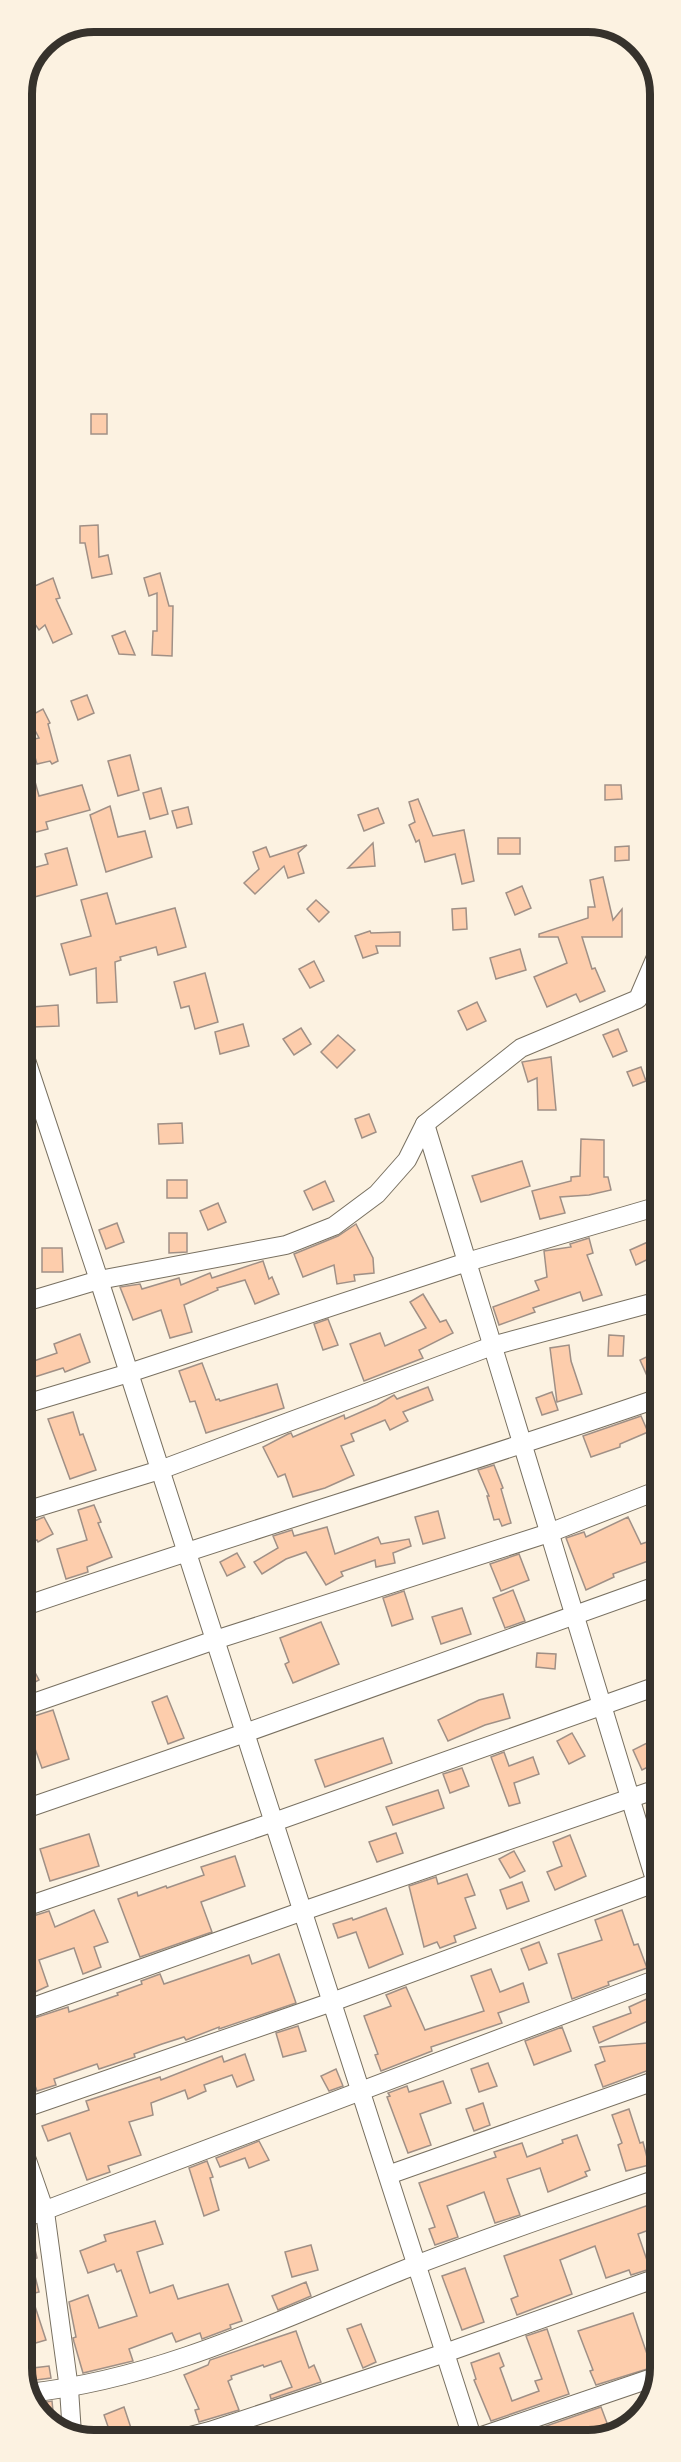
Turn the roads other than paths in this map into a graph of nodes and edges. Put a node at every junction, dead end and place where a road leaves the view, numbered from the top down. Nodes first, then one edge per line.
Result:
1 (650, 971) edge
2 (32, 1078) edge
3 (425, 1124) junction
4 (650, 1209) edge
5 (467, 1262) junction
6 (99, 1280) junction
7 (32, 1300) edge
8 (650, 1303) edge
9 (492, 1346) junction
10 (129, 1373) junction
11 (650, 1401) edge
12 (32, 1402) edge
13 (522, 1445) junction
14 (160, 1470) junction
15 (650, 1494) edge
16 (32, 1509) edge
17 (549, 1533) junction
18 (186, 1551) junction
19 (650, 1589) edge
20 (32, 1604) edge
21 (575, 1616) junction
22 (215, 1640) junction
23 (650, 1689) edge
24 (32, 1704) edge
25 (602, 1707) junction
26 (245, 1733) junction
27 (650, 1791) edge
28 (630, 1798) junction
29 (32, 1807) edge
30 (274, 1822) junction
31 (650, 1861) edge
32 (650, 1889) edge
33 (32, 1905) edge
34 (303, 1911) junction
35 (650, 1982) edge
36 (332, 2002) junction
37 (32, 2007) edge
38 (650, 2083) edge
39 (361, 2091) junction
40 (32, 2106) edge
41 (32, 2175) edge
42 (388, 2175) junction
43 (650, 2182) edge
44 (45, 2212) junction
45 (32, 2216) edge
46 (417, 2265) junction
47 (650, 2281) edge
48 (445, 2353) junction
49 (648, 2379) edge
50 (69, 2389) junction
51 (36, 2392) edge
52 (71, 2426) edge
53 (214, 2430) edge
54 (470, 2430) edge
55 (502, 2430) edge

1 - 3 street
2 - 6 street
3 - 5 street
3 - 6 street
4 - 5 street
5 - 9 street
5 - 10 street
6 - 7 street
6 - 10 street
8 - 9 street
9 - 13 street
9 - 14 street
10 - 12 street
10 - 14 street
11 - 13 street
13 - 17 street
13 - 18 street
14 - 16 street
14 - 18 street
15 - 17 street
17 - 21 street
17 - 22 street
18 - 20 street
18 - 22 street
19 - 21 street
21 - 25 street
21 - 26 street
22 - 24 street
22 - 26 street
23 - 25 street
25 - 28 street
25 - 30 street
26 - 29 street
26 - 30 street
27 - 28 street
28 - 31 street
28 - 34 street
30 - 33 street
30 - 34 street
32 - 36 street
34 - 36 street
34 - 37 street
35 - 39 street
36 - 39 street
36 - 40 street
38 - 42 street
39 - 42 street
39 - 44 street
41 - 44 street
42 - 46 street
43 - 46 street
44 - 45 street
44 - 50 street
46 - 48 street
46 - 50 street
47 - 48 street
48 - 53 street
48 - 54 street
49 - 55 street
50 - 51 street
50 - 52 street

